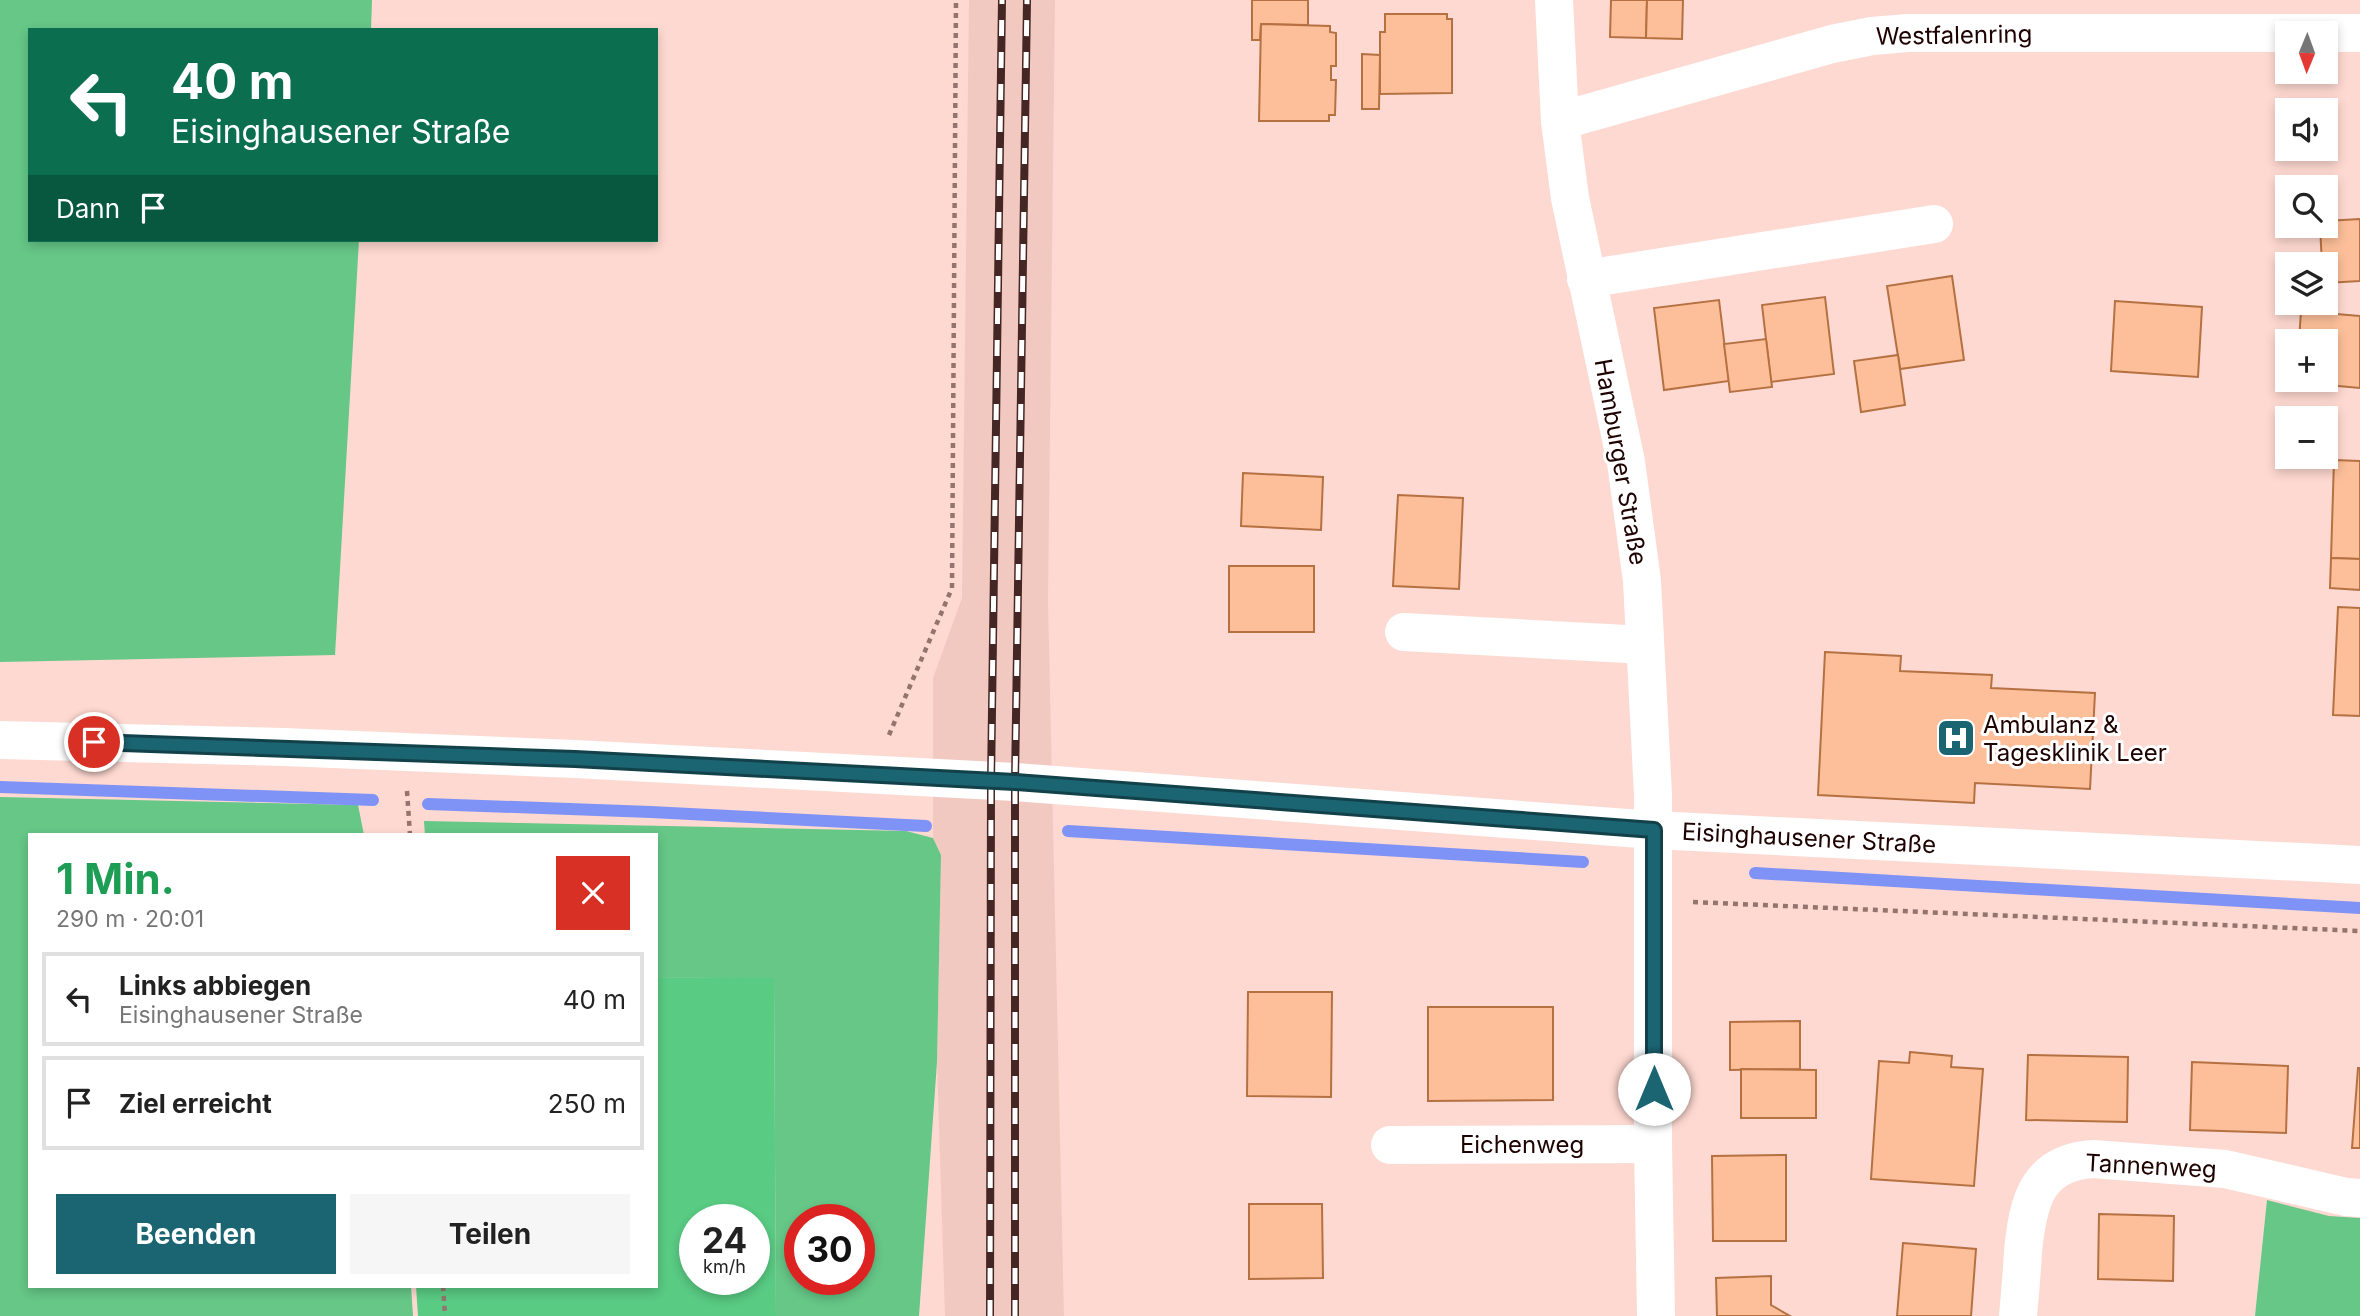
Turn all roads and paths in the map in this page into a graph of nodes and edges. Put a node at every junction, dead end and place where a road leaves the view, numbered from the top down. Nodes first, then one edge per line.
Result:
1 (956, 0) edge
2 (1554, 0) edge
3 (2360, 33) edge
4 (1560, 121) junction
5 (1934, 224) dead end
6 (1586, 279) junction
7 (1404, 632) dead end
8 (1645, 645) junction
9 (0, 740) edge
10 (888, 740) dead end
11 (1654, 830) junction
12 (2360, 865) edge
13 (1654, 900) junction
14 (2360, 931) edge
15 (1653, 1144) junction
16 (1390, 1145) dead end
17 (2360, 1198) edge
18 (443, 1288) edge
19 (445, 1316) edge
20 (1657, 1316) edge
21 (2018, 1316) edge

1 - 10 path
2 - 4 street, Hamburger Straße
3 - 4 street, Westfalenring
4 - 6 street, Hamburger Straße
5 - 6 street
6 - 8 street, Hamburger Straße
7 - 8 street
8 - 11 street, Hamburger Straße
9 - 11 street, Eisinghausener Straße
11 - 12 street, Eisinghausener Straße
11 - 13 street
13 - 14 path
13 - 15 street
15 - 16 street, Eichenweg
15 - 20 street
17 - 21 street, Tannenweg
18 - 19 path

